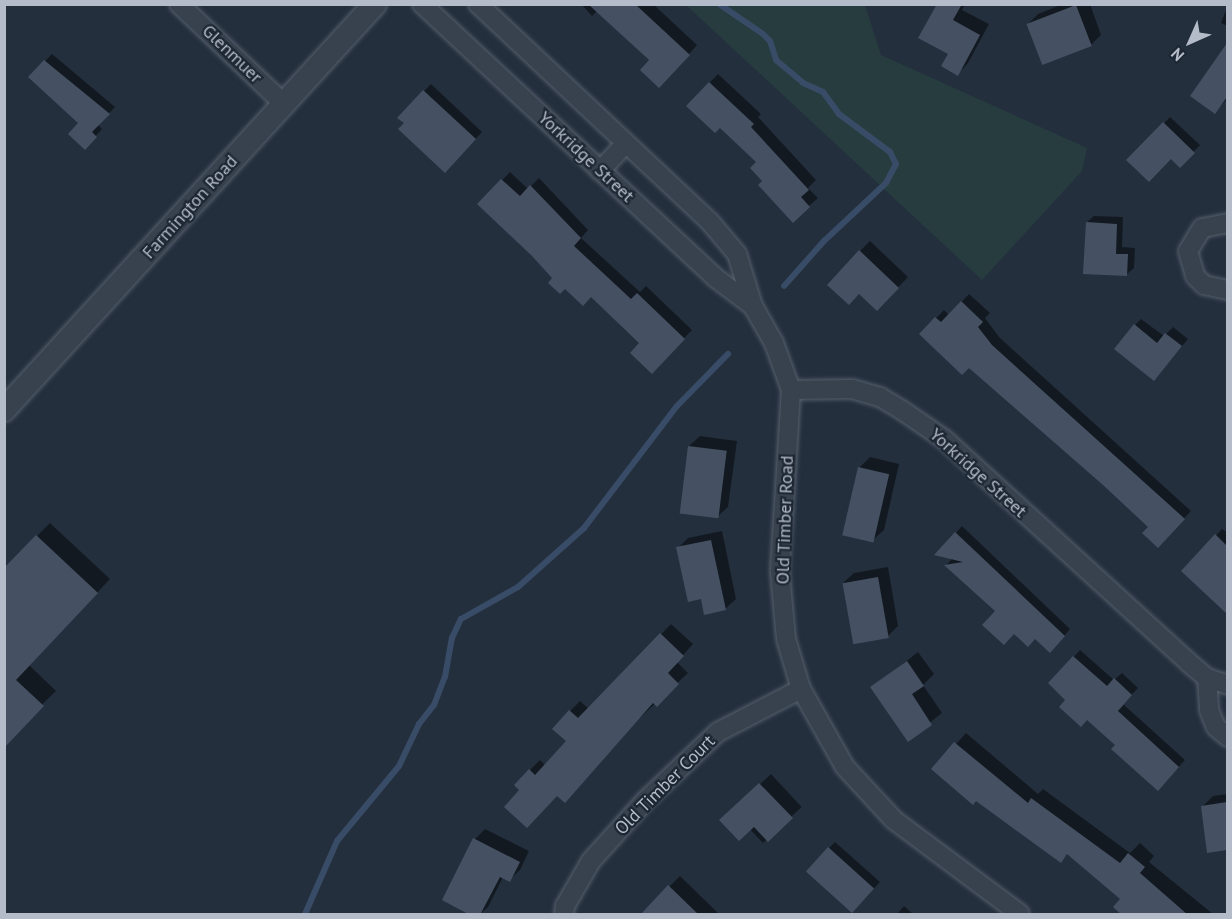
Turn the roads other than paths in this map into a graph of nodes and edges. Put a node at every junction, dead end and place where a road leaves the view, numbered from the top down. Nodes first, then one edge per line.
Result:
1 (179, 4) edge
2 (375, 4) edge
3 (422, 4) edge
4 (478, 4) edge
5 (284, 104) junction
6 (625, 144) junction
7 (600, 171) junction
8 (1227, 222) edge
9 (1227, 290) edge
10 (753, 306) junction
11 (791, 390) junction
12 (4, 410) edge
13 (1207, 678) junction
14 (1227, 684) edge
15 (801, 689) junction
16 (1227, 737) edge
17 (564, 915) edge
18 (1020, 915) edge

1 - 5 street, Glenmuer
2 - 5 street, Farmington Road
3 - 7 street, Yorkridge Street
4 - 6 street, Yorkridge Street
5 - 12 street, Farmington Road
6 - 7 street
6 - 10 street, Yorkridge Street
7 - 10 street, Yorkridge Street
8 - 9 street
10 - 11 street, Yorkridge Street
11 - 13 street, Yorkridge Street
11 - 15 street, Old Timber Road
13 - 14 street, Yorkridge Street
13 - 16 street
15 - 17 street, Old Timber Court
15 - 18 street, Old Timber Road

